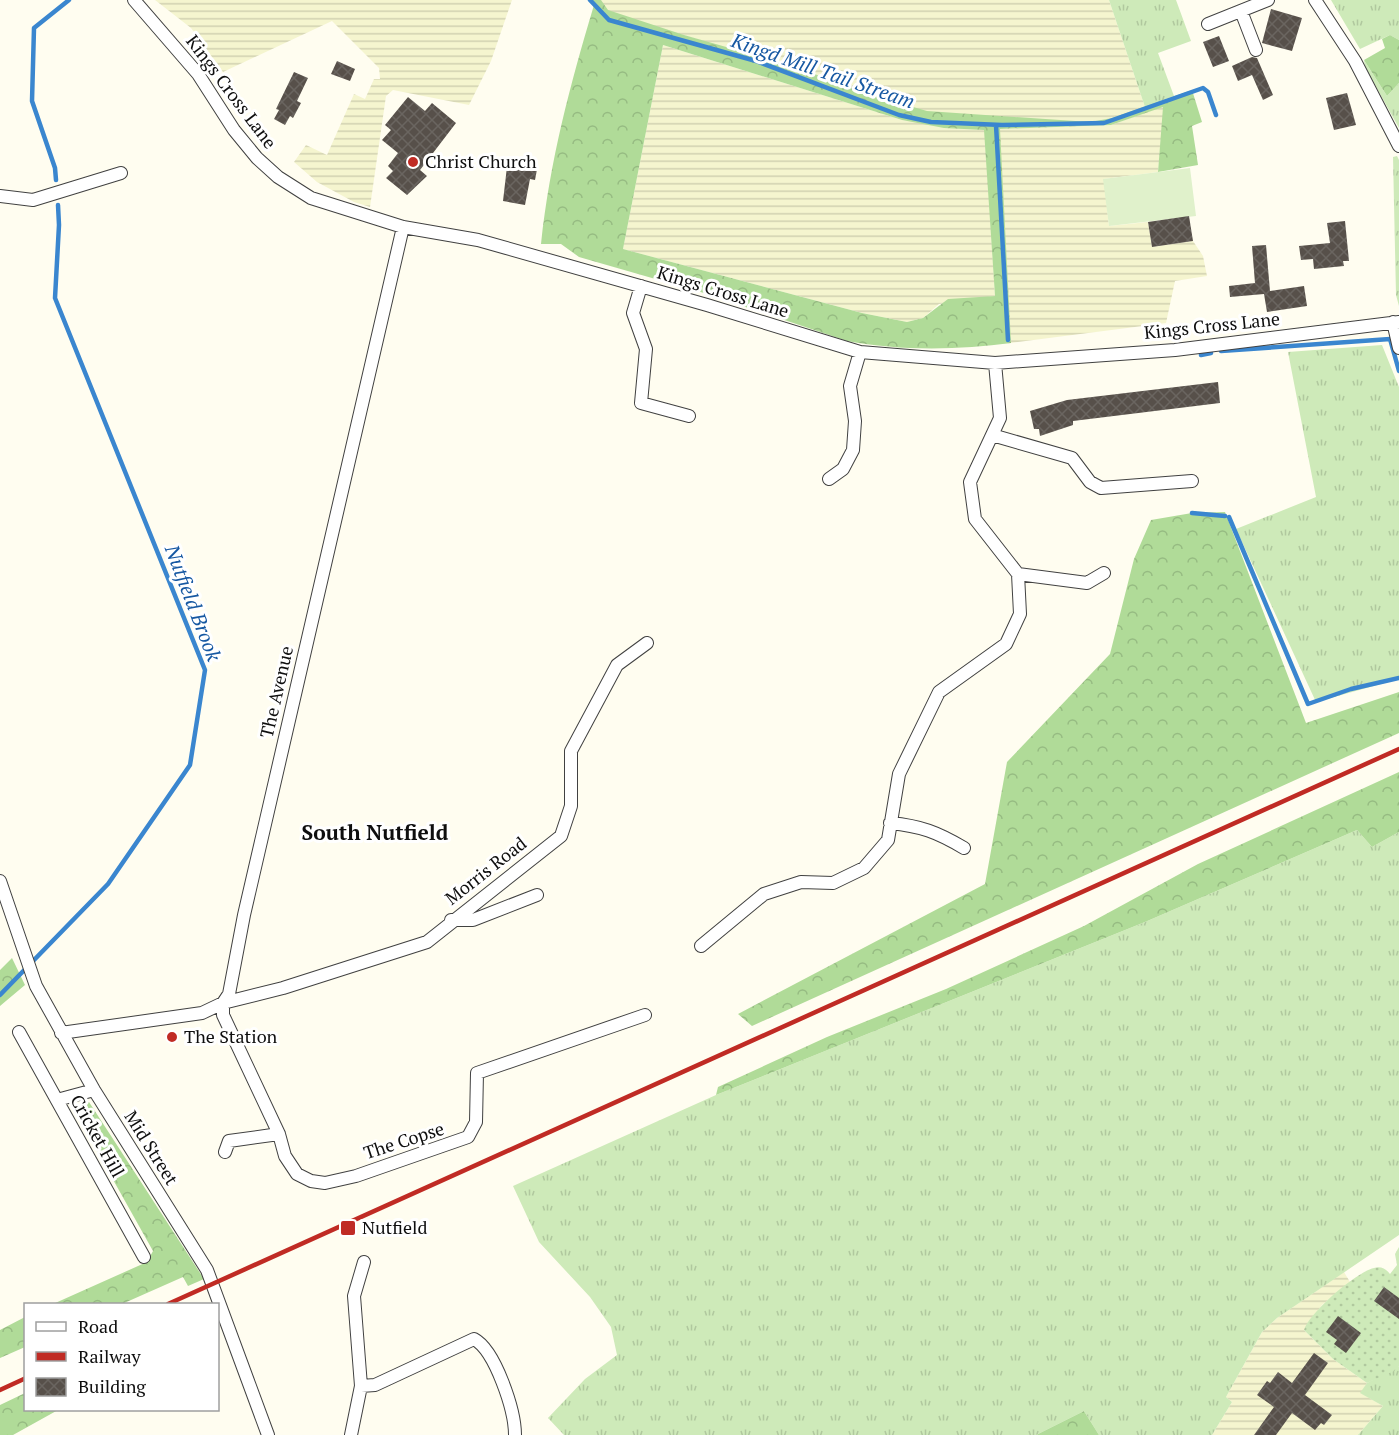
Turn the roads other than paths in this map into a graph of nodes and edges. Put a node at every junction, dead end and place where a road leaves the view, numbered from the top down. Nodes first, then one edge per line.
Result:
1 (134, 0) edge
2 (1268, 0) edge
3 (1315, 0) edge
4 (1241, 11) junction
5 (1208, 24) dead end
6 (1256, 50) dead end
7 (1399, 146) edge
8 (121, 173) dead end
9 (0, 196) edge
10 (403, 227) junction
11 (641, 286) junction
12 (1396, 322) edge
13 (1399, 348) edge
14 (860, 352) junction
15 (995, 363) junction
16 (689, 416) dead end
17 (992, 435) junction
18 (829, 479) dead end
19 (1192, 481) dead end
20 (1104, 573) dead end
21 (1018, 574) junction
22 (647, 643) dead end
23 (890, 823) junction
24 (964, 848) dead end
25 (0, 881) edge
26 (537, 895) dead end
27 (451, 920) junction
28 (701, 945) dead end
29 (223, 1003) junction
30 (645, 1015) dead end
31 (19, 1032) dead end
32 (61, 1033) junction
33 (94, 1090) junction
34 (57, 1100) junction
35 (279, 1134) junction
36 (225, 1152) dead end
37 (144, 1257) dead end
38 (364, 1262) dead end
39 (362, 1386) junction
40 (268, 1435) edge
41 (351, 1435) edge
42 (515, 1435) edge

1 - 10 street, Kings Cross Lane
2 - 4 street
3 - 7 street
4 - 5 street
4 - 6 street
8 - 9 street
10 - 11 street, Kings Cross Lane
10 - 29 street, The Avenue
11 - 14 street, Kings Cross Lane
11 - 16 street
12 - 13 street
12 - 15 street, Kings Cross Lane
14 - 15 street, Kings Cross Lane
14 - 18 street
15 - 17 street
17 - 19 street
17 - 21 street
20 - 21 street
21 - 23 street
22 - 27 street, Morris Road
23 - 24 street
23 - 28 street
25 - 32 street, Mid Street
26 - 27 street
27 - 29 street, Morris Road
29 - 32 street
29 - 35 street
30 - 35 street, The Copse
31 - 34 street, Cricket Hill
32 - 33 street, Mid Street
33 - 34 street
33 - 40 street, Mid Street
34 - 37 street, Cricket Hill
35 - 36 street
38 - 39 street
39 - 41 street
39 - 42 street

